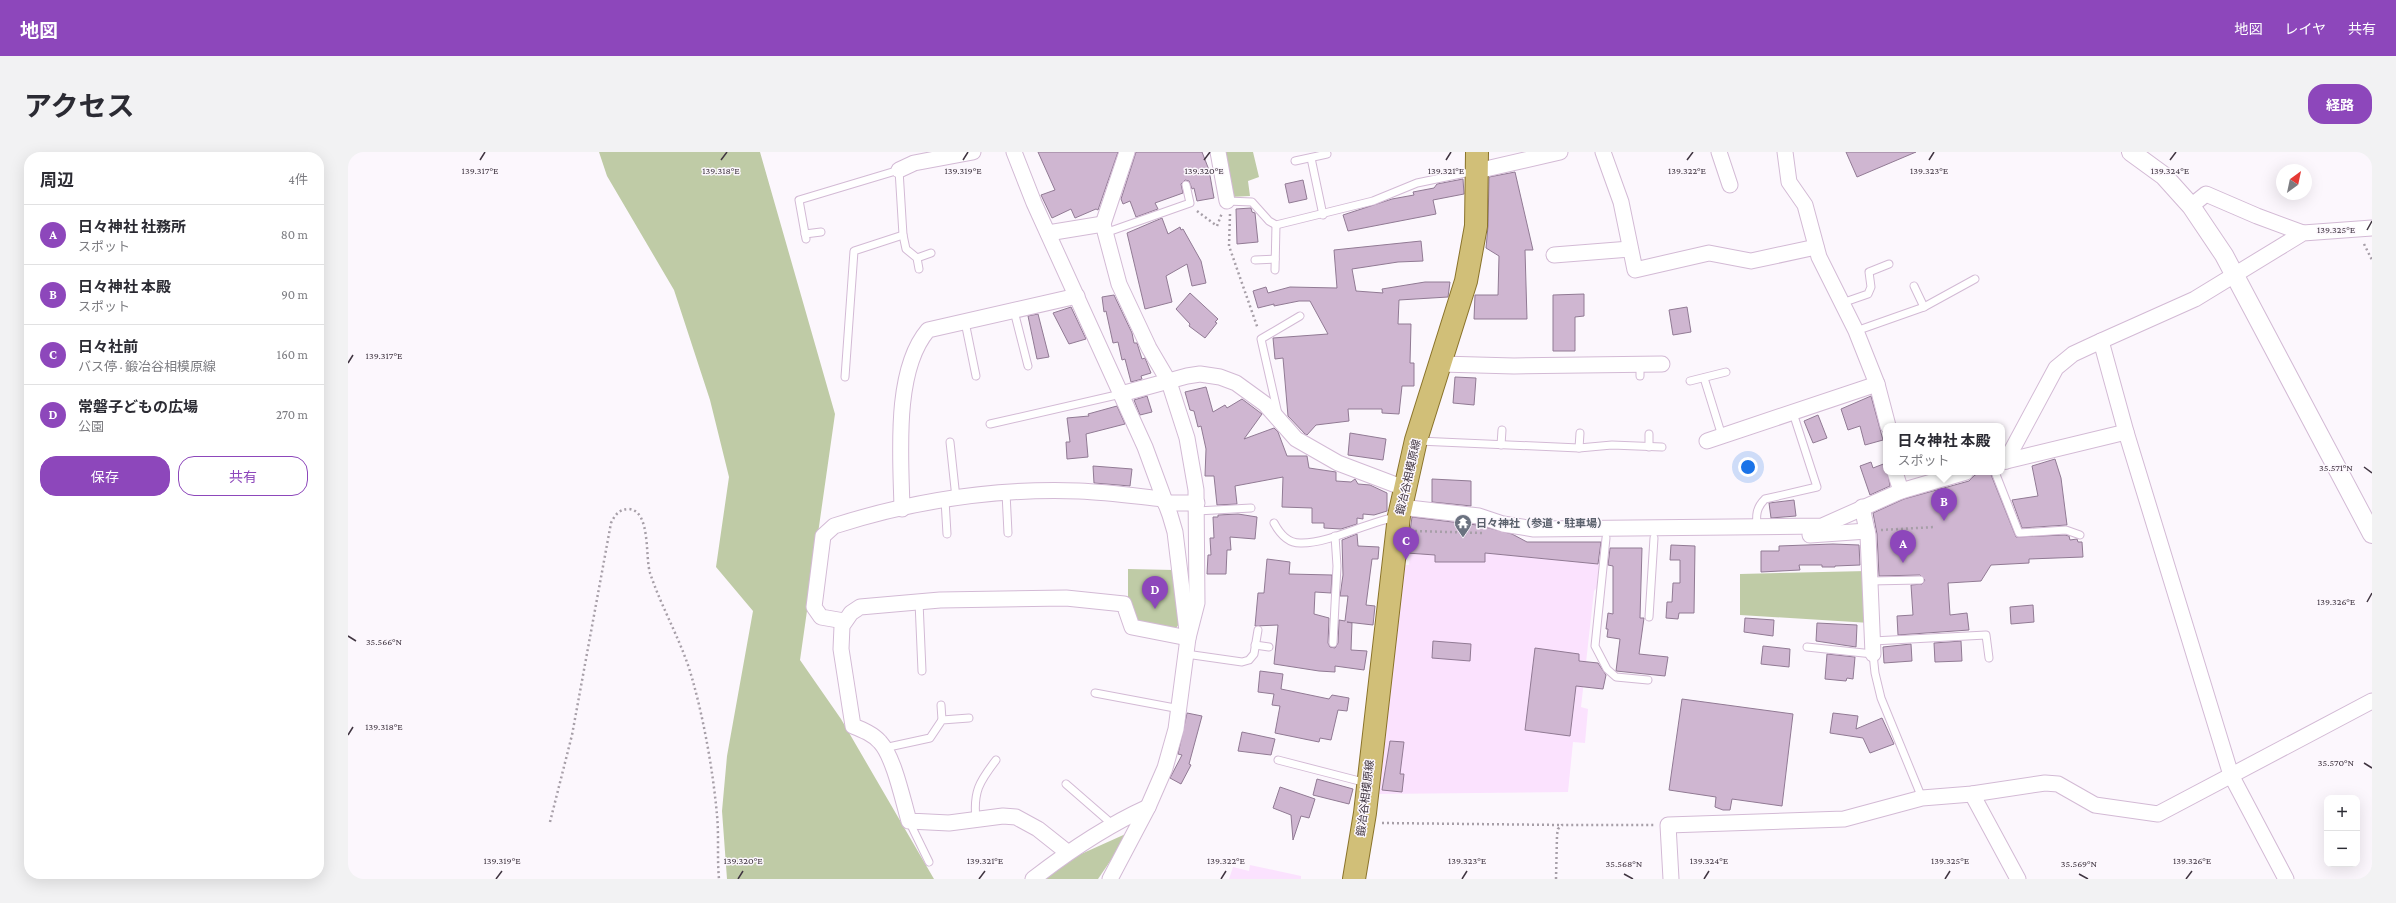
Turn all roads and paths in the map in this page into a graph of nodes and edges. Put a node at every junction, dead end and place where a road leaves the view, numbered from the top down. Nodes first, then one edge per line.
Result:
1 (973, 152) edge
2 (1014, 152) edge
3 (1127, 152) edge
4 (1218, 152) edge
5 (1560, 152) edge
6 (1603, 152) edge
7 (1719, 152) edge
8 (1784, 152) edge
9 (2131, 152) edge
10 (1327, 154) dead end
11 (1311, 158) junction
12 (1294, 161) dead end
13 (1477, 161) edge
14 (899, 170) junction
15 (1186, 185) dead end
16 (1730, 185) dead end
17 (1228, 201) junction
18 (1190, 203) junction
19 (2191, 206) junction
20 (1323, 214) junction
21 (1276, 225) junction
22 (2372, 228) edge
23 (1104, 229) junction
24 (2357, 231) junction
25 (821, 232) dead end
26 (1048, 233) junction
27 (2303, 233) junction
28 (903, 235) junction
29 (1816, 247) junction
30 (1630, 249) junction
31 (931, 254) dead end
32 (1554, 255) dead end
33 (917, 258) junction
34 (1275, 259) junction
35 (1255, 260) dead end
36 (2372, 260) edge
37 (1889, 264) dead end
38 (919, 269) dead end
39 (1275, 270) dead end
40 (2233, 274) junction
41 (1975, 279) dead end
42 (1914, 286) dead end
43 (1077, 296) junction
44 (1842, 303) junction
45 (1924, 307) junction
46 (1014, 311) junction
47 (1300, 316) dead end
48 (965, 322) junction
49 (1856, 332) junction
50 (1261, 339) junction
51 (2101, 341) junction
52 (1441, 364) junction
53 (1662, 364) dead end
54 (1028, 366) dead end
55 (1726, 372) dead end
56 (976, 376) dead end
57 (845, 377) dead end
58 (1704, 378) junction
59 (1690, 381) dead end
60 (1169, 382) junction
61 (1877, 384) junction
62 (1121, 394) junction
63 (1793, 413) junction
64 (1278, 417) junction
65 (1887, 423) edge
66 (990, 424) dead end
67 (1502, 430) dead end
68 (2126, 432) junction
69 (1580, 433) dead end
70 (1649, 434) dead end
71 (1722, 436) junction
72 (1416, 440) junction
73 (1707, 441) dead end
74 (950, 442) dead end
75 (1500, 444) junction
76 (1649, 447) junction
77 (1662, 447) dead end
78 (1579, 448) junction
79 (2005, 460) edge
80 (2005, 462) edge
81 (1896, 475) edge
82 (1956, 475) edge
83 (1996, 475) edge
84 (1900, 491) junction
85 (1006, 493) junction
86 (950, 499) junction
87 (1164, 501) junction
88 (1197, 507) junction
89 (1862, 507) junction
90 (902, 508) junction
91 (1251, 508) dead end
92 (1404, 511) junction
93 (1274, 523) dead end
94 (1935, 527) dead end
95 (1834, 528) junction
96 (1887, 529) dead end
97 (1868, 531) junction
98 (1758, 532) junction
99 (1008, 533) dead end
100 (1606, 533) junction
101 (1654, 533) junction
102 (947, 534) dead end
103 (1488, 534) dead end
104 (2372, 534) edge
105 (2080, 535) dead end
106 (1335, 536) junction
107 (1920, 580) dead end
108 (1870, 581) junction
109 (919, 602) junction
110 (1650, 618) dead end
111 (844, 621) junction
112 (1258, 630) dead end
113 (1188, 638) junction
114 (1333, 643) dead end
115 (1255, 645) junction
116 (1807, 646) dead end
117 (1269, 647) dead end
118 (1873, 647) junction
119 (1186, 654) junction
120 (1989, 658) dead end
121 (922, 671) dead end
122 (1648, 680) dead end
123 (1096, 693) dead end
124 (2372, 701) edge
125 (941, 705) dead end
126 (1180, 709) junction
127 (969, 718) dead end
128 (942, 720) junction
129 (884, 748) junction
130 (996, 760) dead end
131 (1278, 760) dead end
132 (2231, 775) junction
133 (1368, 783) junction
134 (1066, 784) dead end
135 (1972, 794) junction
136 (1922, 798) junction
137 (1148, 807) junction
138 (976, 820) junction
139 (909, 821) junction
140 (550, 822) dead end
141 (1363, 823) junction
142 (1112, 824) junction
143 (1668, 824) junction
144 (1562, 826) junction
145 (1067, 852) junction
146 (930, 862) dead end
147 (719, 879) edge
148 (1033, 879) edge
149 (1110, 879) edge
150 (1354, 879) edge
151 (1556, 879) edge
152 (1670, 879) edge
153 (2018, 879) edge
154 (2286, 879) edge

1 - 14 street
2 - 26 street
3 - 23 street
4 - 17 street
5 - 13 street
6 - 30 street
7 - 16 street
8 - 29 street
9 - 19 street
10 - 11 lane
11 - 12 lane
11 - 20 lane
13 - 20 lane
13 - 52 main road, 鍛冶谷相模原線
14 - 25 lane
14 - 28 lane
15 - 18 lane
17 - 18 path
17 - 21 lane
17 - 50 path
18 - 23 lane
19 - 27 street
19 - 40 street
20 - 21 lane
21 - 34 lane
22 - 24 street
23 - 26 street
23 - 60 street
24 - 27 street
24 - 36 path
26 - 43 street
27 - 40 street
28 - 33 lane
28 - 57 lane
29 - 30 street
29 - 44 street
30 - 32 street
31 - 33 lane
33 - 38 lane
34 - 35 lane
34 - 39 lane
37 - 44 lane
40 - 51 street
40 - 104 street
41 - 45 lane
42 - 45 lane
43 - 46 street
43 - 62 street
44 - 49 street
45 - 49 lane
46 - 48 street
46 - 54 lane
47 - 50 lane
48 - 56 lane
48 - 90 street
49 - 61 street
50 - 64 lane
51 - 68 street
51 - 79 street
52 - 53 street
52 - 72 main road, 鍛冶谷相模原線
55 - 58 lane
58 - 59 lane
58 - 71 lane
60 - 62 street
60 - 64 street
60 - 88 street
61 - 63 street
61 - 65 street
62 - 66 lane
62 - 87 street
63 - 71 street
63 - 98 lane
64 - 92 street
67 - 75 lane
68 - 80 street
68 - 132 street
69 - 78 lane
70 - 76 lane
71 - 73 street
72 - 75 lane
72 - 92 main road, 鍛冶谷相模原線
74 - 86 lane
75 - 78 lane
76 - 77 lane
76 - 78 lane
81 - 84 street
82 - 84 street
83 - 105 lane
84 - 89 street
85 - 86 street
85 - 87 street
85 - 99 lane
86 - 90 street
86 - 102 lane
87 - 88 street
87 - 113 street
88 - 91 lane
88 - 113 street
89 - 95 street
89 - 97 street
90 - 111 street
92 - 100 street
92 - 103 path
92 - 106 lane
92 - 133 main road, 鍛冶谷相模原線
93 - 106 lane
94 - 96 path
95 - 97 street
95 - 98 street
97 - 108 street
98 - 101 street
100 - 101 street
100 - 122 lane
101 - 110 lane
106 - 114 lane
107 - 108 lane
108 - 118 street
109 - 111 street
109 - 113 street
109 - 121 lane
111 - 129 street
112 - 115 lane
113 - 119 street
115 - 117 lane
115 - 119 lane
116 - 118 lane
118 - 120 lane
118 - 136 lane
119 - 126 street
123 - 126 lane
124 - 132 street
125 - 128 lane
126 - 137 street
127 - 128 lane
128 - 129 lane
129 - 139 street
130 - 138 lane
131 - 133 lane
132 - 135 street
132 - 154 street
133 - 141 main road, 鍛冶谷相模原線
134 - 142 lane
135 - 136 street
135 - 153 street
136 - 143 street
137 - 142 street
137 - 149 street
138 - 139 street
138 - 145 street
139 - 146 lane
140 - 147 path
141 - 144 path
141 - 150 main road, 鍛冶谷相模原線
142 - 145 street
143 - 144 path
143 - 152 street
144 - 151 path
145 - 148 street

